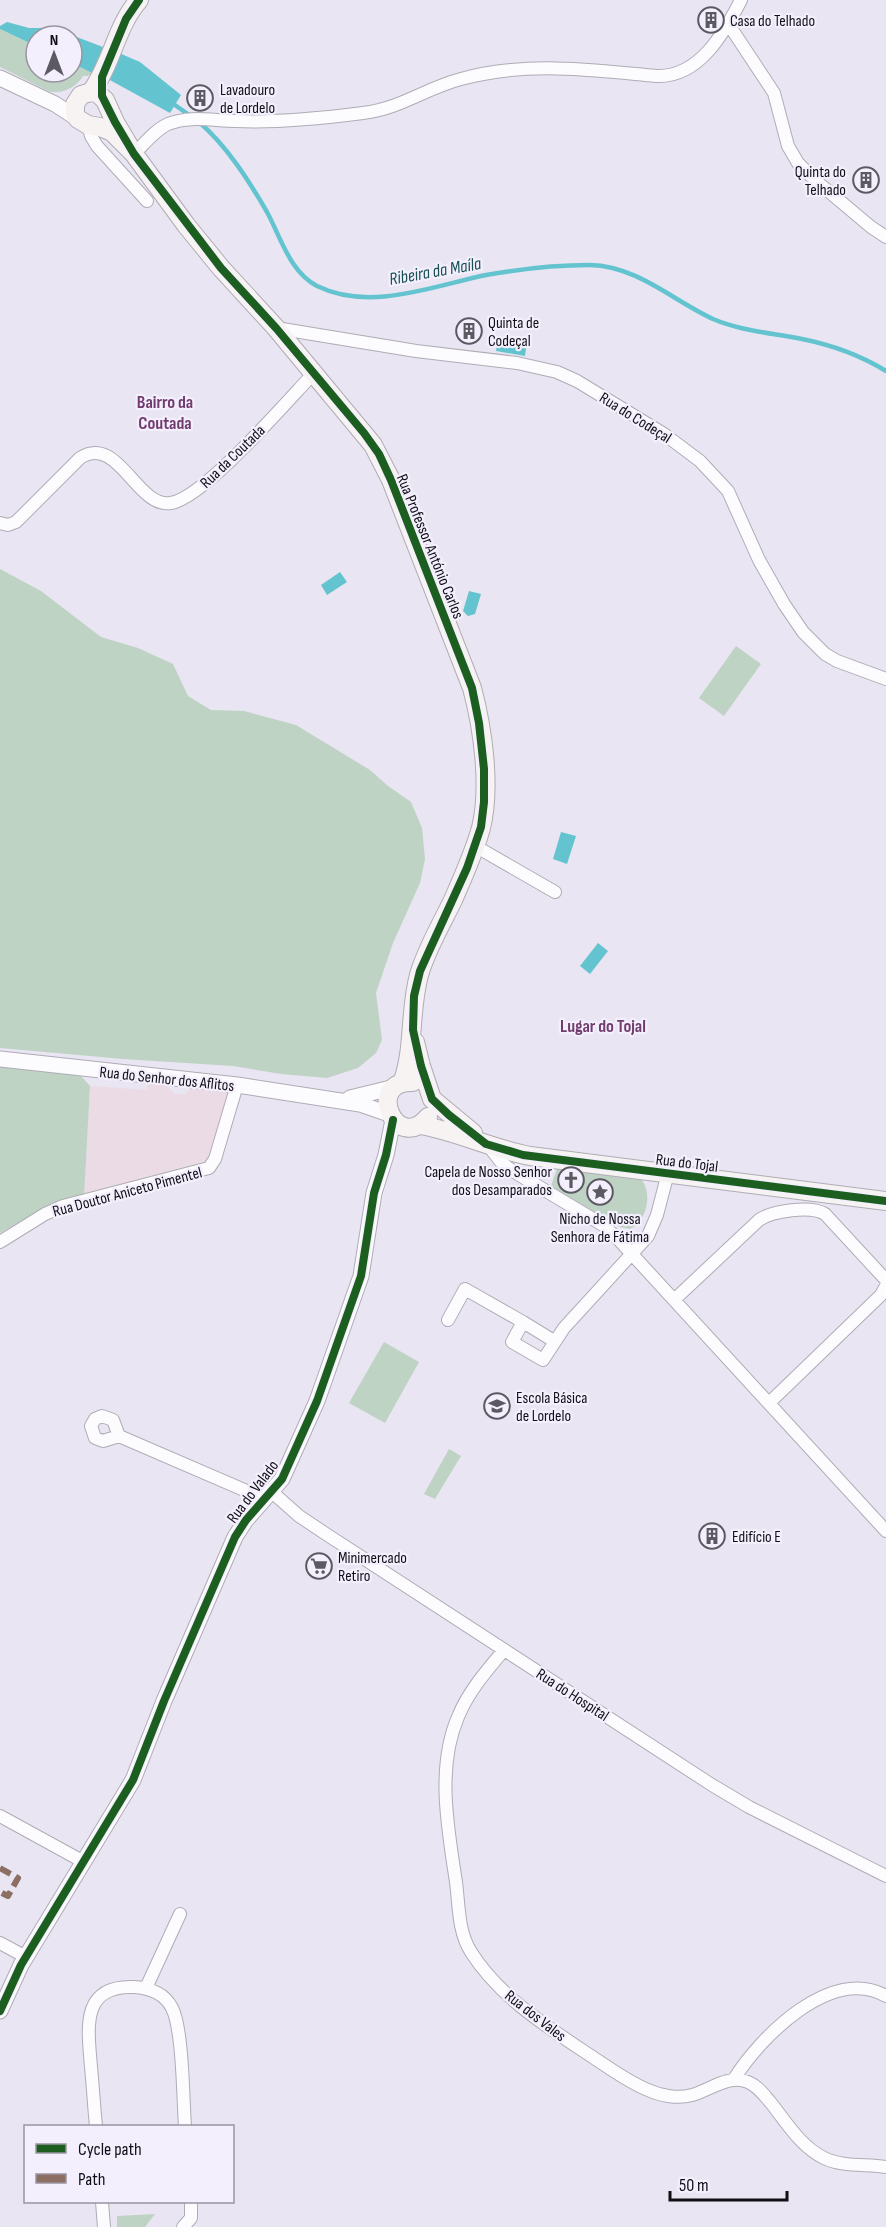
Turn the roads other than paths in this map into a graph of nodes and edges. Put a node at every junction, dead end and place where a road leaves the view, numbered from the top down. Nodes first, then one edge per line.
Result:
1 (139, 0) edge
2 (741, 0) edge
3 (729, 25) junction
4 (0, 78) edge
5 (39, 96) junction
6 (95, 97) junction
7 (86, 123) junction
8 (134, 154) junction
9 (147, 201) dead end
10 (886, 237) edge
11 (276, 328) junction
12 (314, 373) junction
13 (0, 523) edge
14 (886, 679) edge
15 (475, 846) junction
16 (555, 892) dead end
17 (412, 1020) junction
18 (0, 1059) edge
19 (237, 1085) junction
20 (399, 1085) junction
21 (430, 1095) junction
22 (333, 1101) junction
23 (391, 1117) junction
24 (417, 1126) junction
25 (486, 1144) junction
26 (386, 1155) junction
27 (668, 1173) junction
28 (886, 1201) edge
29 (0, 1242) edge
30 (632, 1254) junction
31 (886, 1280) edge
32 (886, 1286) edge
33 (674, 1300) junction
34 (448, 1320) dead end
35 (523, 1322) junction
36 (554, 1341) junction
37 (769, 1403) junction
38 (119, 1436) dead end
39 (268, 1496) junction
40 (886, 1531) edge
41 (504, 1650) junction
42 (0, 1816) edge
43 (84, 1862) junction
44 (886, 1876) edge
45 (180, 1914) dead end
46 (0, 1943) edge
47 (26, 1957) junction
48 (146, 1988) junction
49 (886, 1996) edge
50 (0, 2011) edge
51 (734, 2079) junction
52 (96, 2125) edge
53 (185, 2125) edge
54 (886, 2167) edge
55 (102, 2203) edge
56 (191, 2203) edge
57 (104, 2227) edge
58 (183, 2227) edge

1 - 6 main road
2 - 3 street
3 - 8 street
3 - 10 street
4 - 5 street
5 - 6 street
5 - 7 street
6 - 7 main road
6 - 7 main road
6 - 8 main road
7 - 8 main road
7 - 9 street
8 - 11 main road, Rua Professor António Carlos
11 - 12 main road, Rua Professor António Carlos
11 - 14 street, Rua do Codeçal
12 - 13 street, Rua da Coutada
12 - 15 main road, Rua Professor António Carlos
15 - 16 street
15 - 17 main road, Rua Professor António Carlos
17 - 20 main road
17 - 21 main road
18 - 19 street, Rua do Senhor dos Aflitos
19 - 22 street, Rua do Senhor dos Aflitos
19 - 29 street, Rua Doutor Aniceto Pimentel
20 - 21 main road
20 - 22 street
20 - 23 main road
21 - 24 main road
21 - 25 main road
22 - 23 street, Rua do Senhor dos Aflitos
23 - 24 main road
23 - 26 street, Rua do Valado
24 - 25 main road, Rua do Tojal
24 - 26 street
25 - 27 main road, Rua do Tojal
25 - 30 street
26 - 39 street, Rua do Valado
27 - 28 main road, Rua do Tojal
27 - 30 street
30 - 33 street
30 - 36 street
31 - 33 street
32 - 37 street
33 - 37 street
34 - 35 street
35 - 36 street
35 - 36 street
37 - 40 street
38 - 39 street, Rua do Hospital
39 - 41 street, Rua do Hospital
39 - 43 street, Rua do Valado
41 - 44 street, Rua do Hospital
41 - 51 street, Rua dos Vales
42 - 43 street
43 - 47 street, Rua do Valado
45 - 48 street
46 - 47 street
47 - 50 street, Rua do Valado
48 - 52 street
48 - 53 street
49 - 51 street
51 - 54 street
55 - 57 street
56 - 58 street

